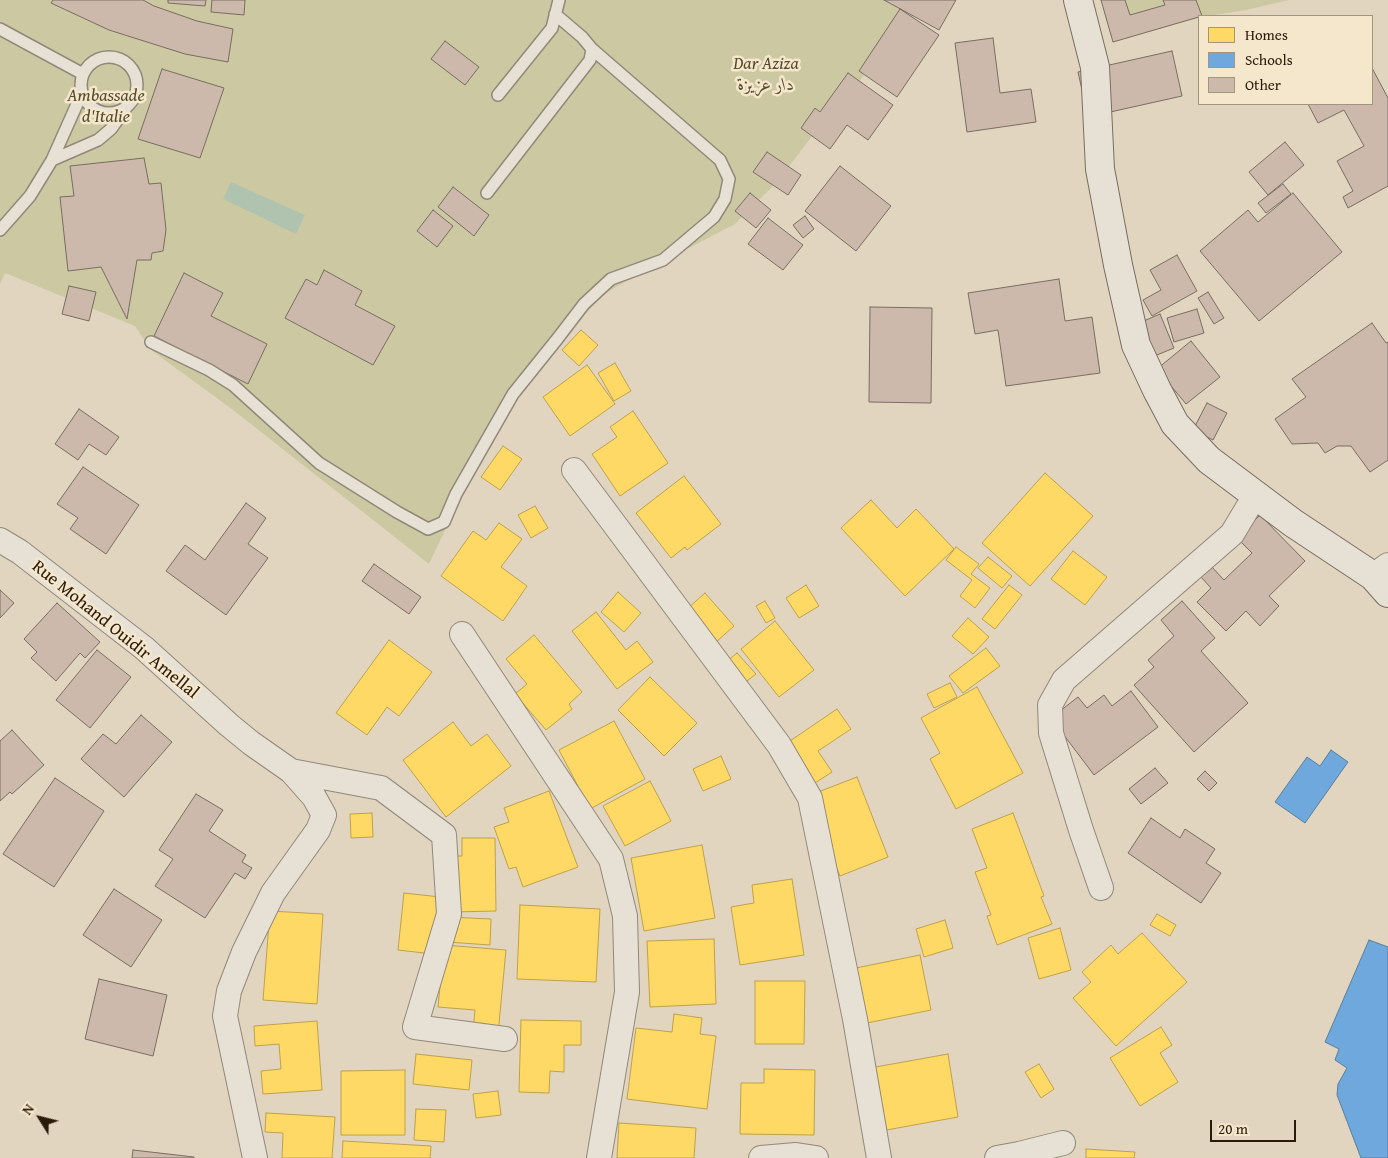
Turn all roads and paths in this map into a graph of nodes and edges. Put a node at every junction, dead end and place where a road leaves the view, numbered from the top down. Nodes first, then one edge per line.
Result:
1 (559, 0) edge
2 (1078, 0) edge
3 (555, 14) junction
4 (0, 29) edge
5 (592, 49) junction
6 (83, 74) junction
7 (82, 93) junction
8 (498, 95) dead end
9 (128, 105) junction
10 (52, 160) junction
11 (487, 193) dead end
12 (0, 230) edge
13 (151, 342) dead end
14 (574, 470) dead end
15 (1256, 494) junction
16 (0, 540) edge
17 (1383, 578) edge
18 (462, 634) dead end
19 (291, 771) junction
20 (1101, 888) dead end
21 (505, 1039) dead end
22 (1062, 1143) dead end
23 (255, 1158) edge
24 (599, 1158) edge
25 (761, 1158) edge
26 (816, 1158) edge
27 (879, 1158) edge
28 (997, 1158) edge

1 - 3 lane
2 - 15 street
3 - 5 lane
3 - 8 lane
4 - 6 lane
5 - 11 lane
5 - 13 lane
6 - 7 lane
6 - 9 lane
7 - 9 lane
7 - 10 lane
9 - 10 lane
10 - 12 lane
14 - 27 street
15 - 17 street
15 - 20 street
16 - 19 street, Rue Mohand Ouidir Amellal
18 - 24 street
19 - 21 street
19 - 23 street
22 - 28 street
25 - 26 street

